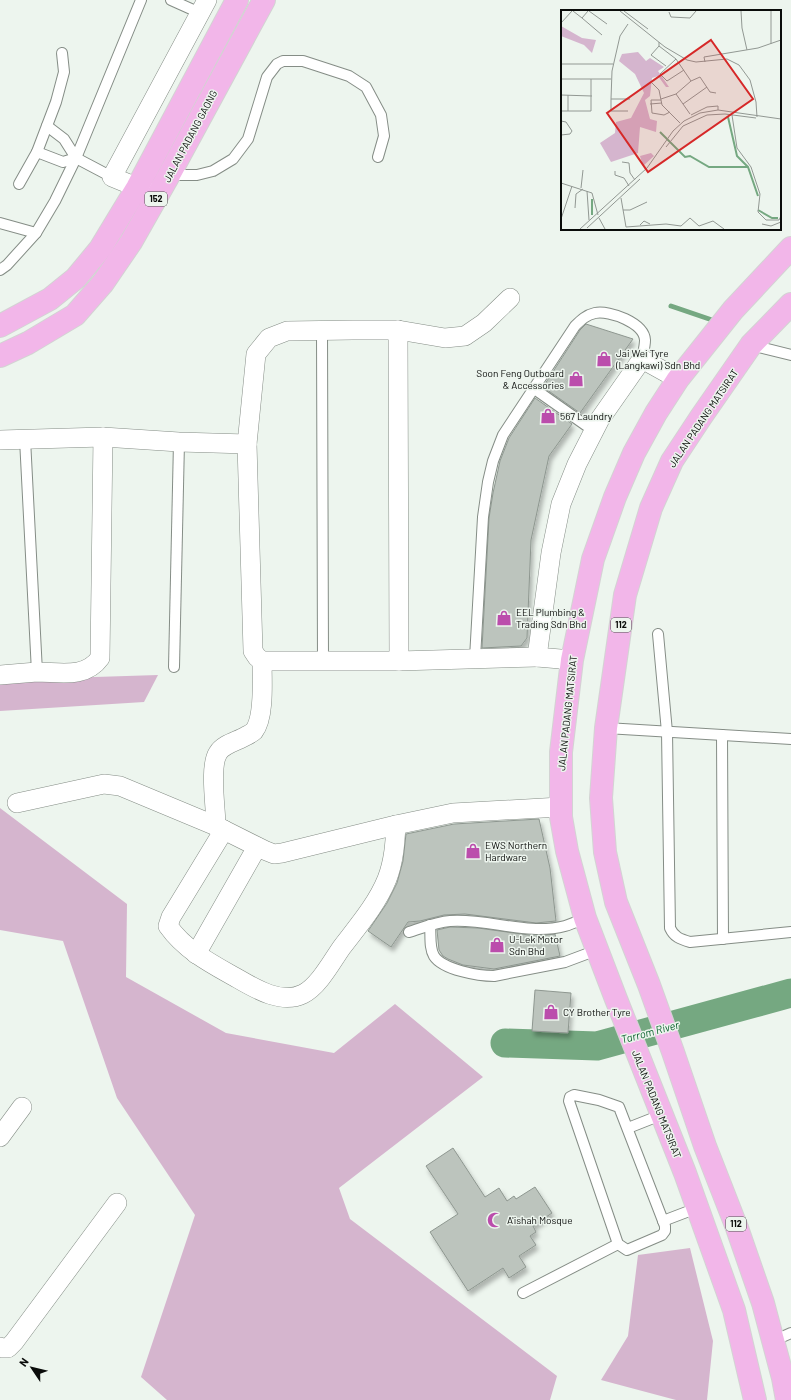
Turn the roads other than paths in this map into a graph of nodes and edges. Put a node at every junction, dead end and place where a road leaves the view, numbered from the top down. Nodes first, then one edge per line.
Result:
1 (141, 0) edge
2 (171, 0) edge
3 (237, 0) edge
4 (264, 0) edge
5 (204, 6) edge
6 (62, 53) dead end
7 (47, 126) junction
8 (37, 152) junction
9 (378, 157) dead end
10 (76, 158) junction
11 (169, 176) junction
12 (112, 177) junction
13 (19, 184) dead end
14 (137, 188) junction
15 (158, 196) junction
16 (0, 222) edge
17 (36, 233) junction
18 (791, 248) edge
19 (0, 270) edge
20 (510, 298) dead end
21 (791, 304) edge
22 (0, 326) edge
23 (398, 330) junction
24 (322, 331) junction
25 (751, 345) junction
26 (791, 355) edge
27 (0, 356) edge
28 (642, 359) junction
29 (678, 379) junction
30 (533, 388) junction
31 (594, 431) junction
32 (103, 437) junction
33 (24, 439) junction
34 (0, 440) edge
35 (179, 442) junction
36 (247, 444) junction
37 (658, 634) dead end
38 (537, 657) junction
39 (475, 658) junction
40 (572, 660) junction
41 (323, 661) junction
42 (399, 661) junction
43 (262, 662) junction
44 (174, 668) dead end
45 (37, 672) junction
46 (0, 675) edge
47 (606, 728) junction
48 (667, 732) junction
49 (722, 735) junction
50 (791, 739) edge
51 (17, 802) dead end
52 (560, 807) junction
53 (396, 825) junction
54 (220, 828) junction
55 (257, 847) junction
56 (585, 918) junction
57 (430, 925) junction
58 (409, 932) dead end
59 (791, 932) edge
60 (723, 939) junction
61 (597, 950) junction
62 (196, 954) junction
63 (22, 1107) dead end
64 (662, 1115) junction
65 (628, 1128) junction
66 (0, 1137) edge
67 (117, 1203) dead end
68 (697, 1208) junction
69 (663, 1221) junction
70 (618, 1244) junction
71 (523, 1293) dead end
72 (782, 1337) edge
73 (0, 1347) edge
74 (755, 1400) edge
75 (787, 1400) edge

1 - 10 lane
2 - 5 lane
3 - 14 main road, 152
4 - 11 main road, JALAN PADANG GAONG / 152
5 - 12 street
6 - 7 lane
7 - 8 lane
7 - 10 lane
8 - 10 lane
8 - 13 lane
9 - 11 lane
10 - 12 lane
10 - 17 lane
11 - 15 main road, JALAN PADANG GAONG / 152
12 - 14 street
14 - 15 street
14 - 22 main road, 152
15 - 27 main road, JALAN PADANG GAONG / 152
16 - 17 lane
17 - 19 lane
18 - 29 main road, JALAN PADANG MATSIRAT
20 - 23 street
21 - 25 main road, JALAN PADANG MATSIRAT / 112
23 - 24 street
23 - 42 street
24 - 36 street
24 - 41 lane
25 - 26 lane
25 - 47 main road, JALAN PADANG MATSIRAT / 112
28 - 29 street
28 - 30 lane
28 - 31 street
29 - 40 main road, JALAN PADANG MATSIRAT
30 - 31 lane
30 - 39 lane
31 - 38 street
32 - 33 street
32 - 35 street
32 - 45 street
33 - 34 street
33 - 45 lane
35 - 36 street
35 - 44 lane
36 - 43 street
37 - 48 lane
38 - 39 street
38 - 40 street
39 - 42 street
40 - 52 main road, JALAN PADANG MATSIRAT
41 - 42 street
41 - 43 street
43 - 54 street
45 - 46 street
47 - 48 lane
47 - 72 main road, JALAN PADANG MATSIRAT / 112
48 - 49 lane
48 - 60 lane
49 - 50 lane
49 - 60 lane
51 - 54 street
52 - 53 street
52 - 56 main road, JALAN PADANG MATSIRAT
53 - 55 street
53 - 62 street
54 - 55 street
54 - 62 street
55 - 62 street
56 - 57 lane
56 - 61 main road, JALAN PADANG MATSIRAT
57 - 58 lane
57 - 61 lane
59 - 60 lane
61 - 64 main road, JALAN PADANG MATSIRAT
63 - 66 street
64 - 65 lane
64 - 68 main road, JALAN PADANG MATSIRAT
65 - 69 lane
65 - 70 lane
67 - 73 street
68 - 69 lane
68 - 74 main road, JALAN PADANG MATSIRAT
69 - 70 lane
70 - 71 lane
72 - 75 main road, JALAN PADANG MATSIRAT / 112

